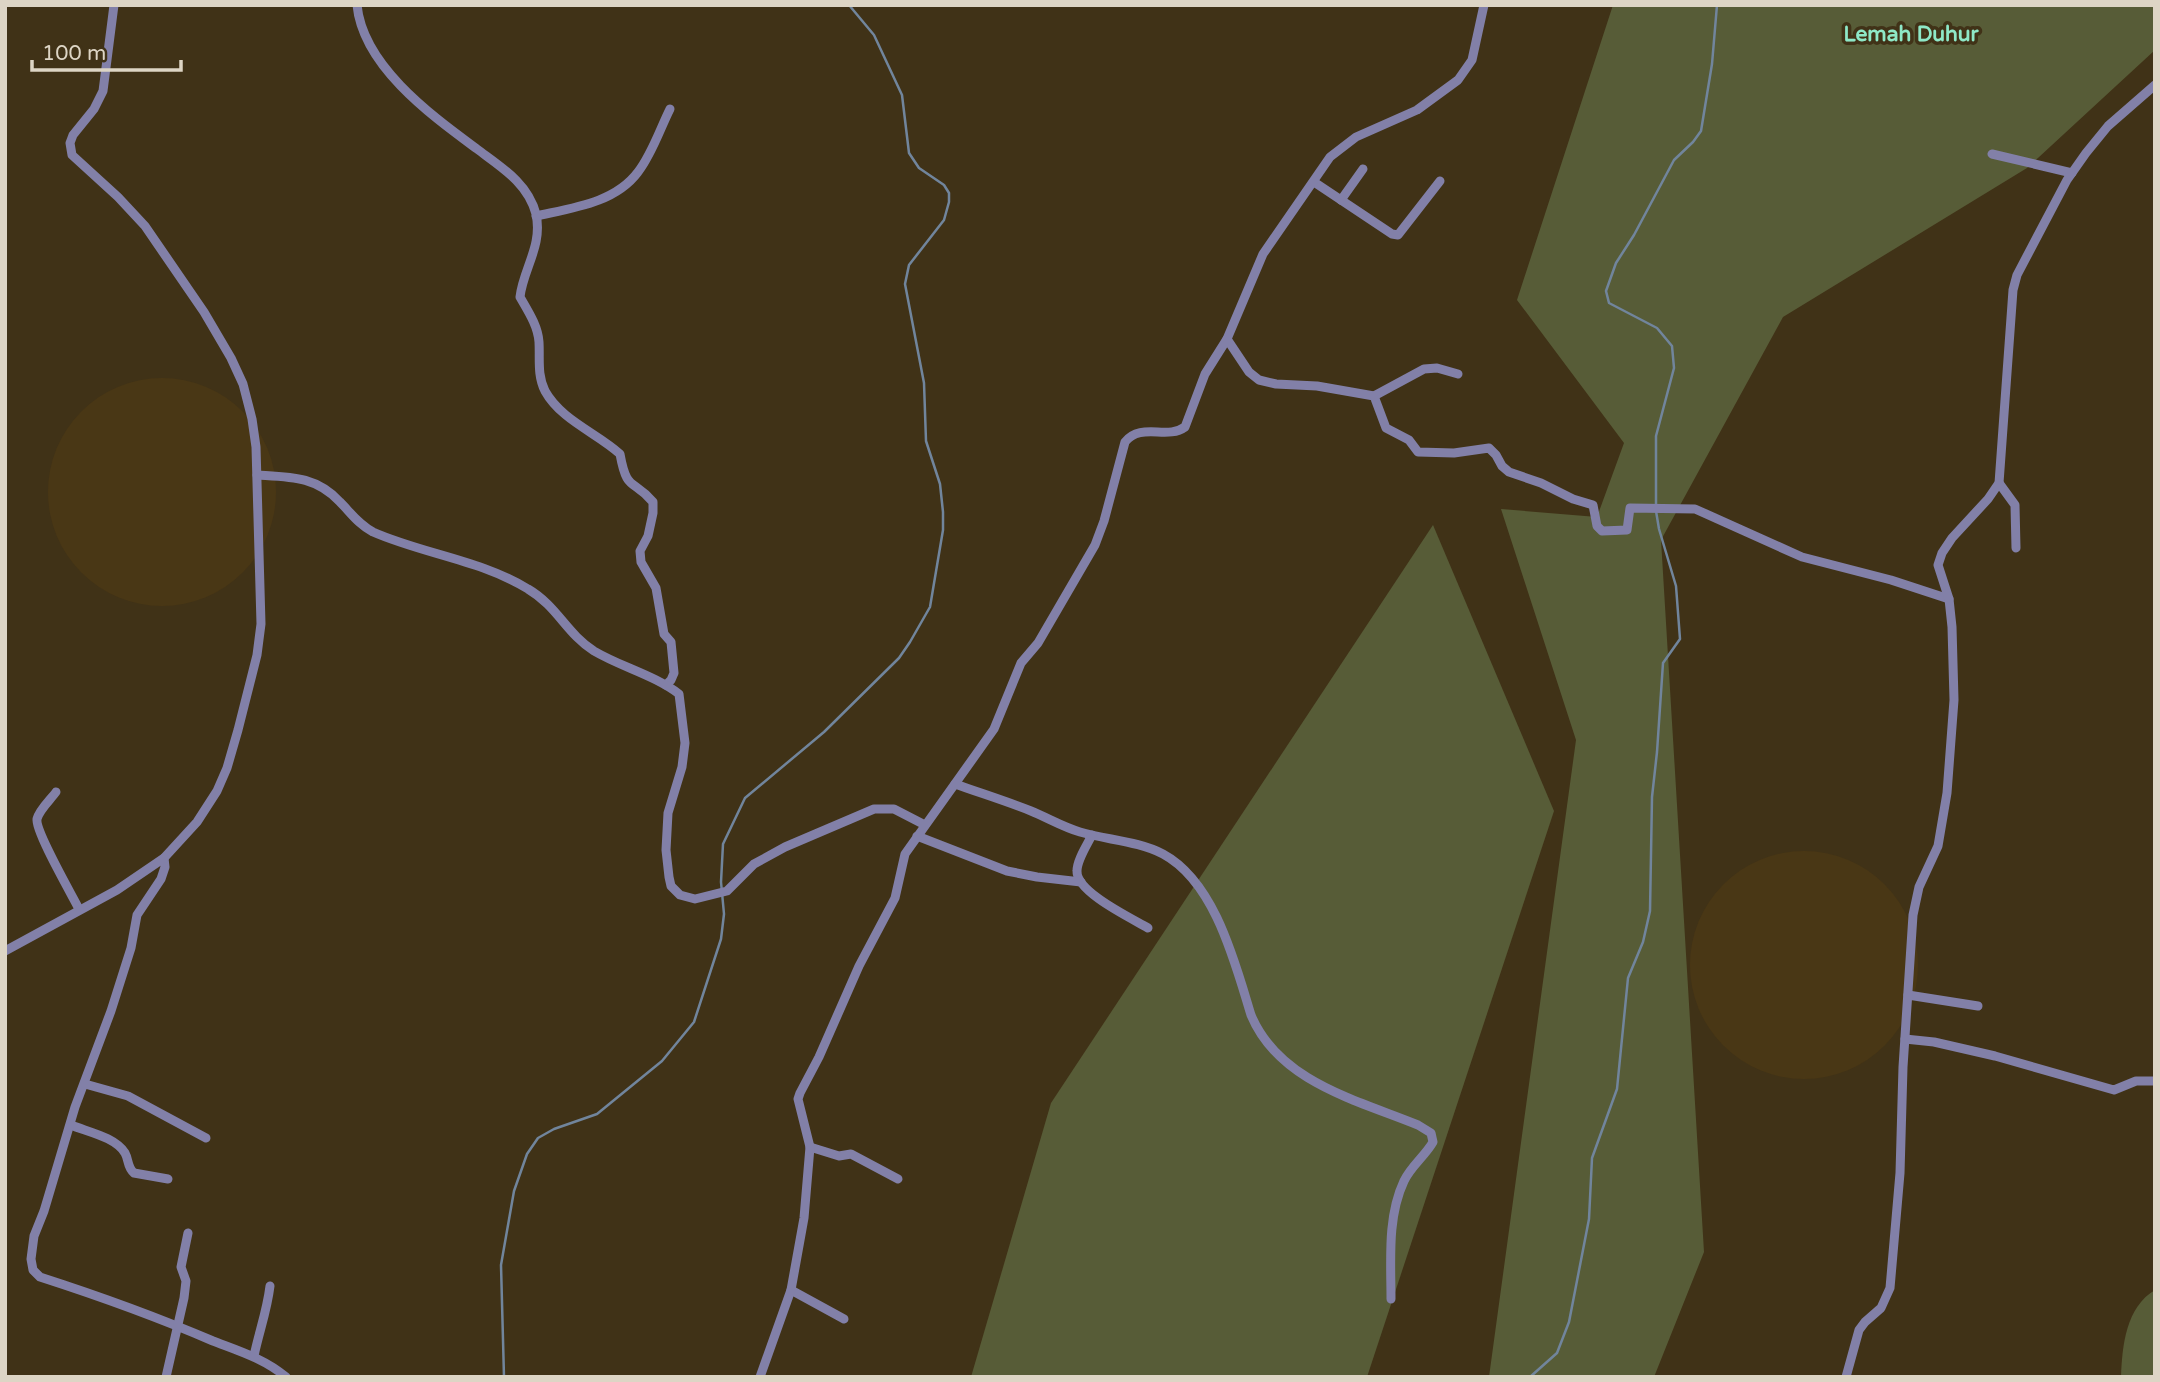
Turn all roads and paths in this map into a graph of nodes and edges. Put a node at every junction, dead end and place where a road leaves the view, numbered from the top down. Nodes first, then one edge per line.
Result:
1 (114, 5) edge
2 (357, 5) edge
3 (1484, 5) edge
4 (2155, 85) edge
5 (670, 109) dead end
6 (1992, 154) dead end
7 (1363, 169) dead end
8 (2072, 173) junction
9 (1440, 181) dead end
10 (1314, 182) junction
11 (1341, 200) junction
12 (536, 216) junction
13 (1227, 339) junction
14 (1458, 374) dead end
15 (1374, 396) junction
16 (257, 475) junction
17 (1999, 483) junction
18 (2015, 548) dead end
19 (1949, 599) junction
20 (666, 685) junction
21 (955, 784) junction
22 (56, 792) dead end
23 (925, 825) junction
24 (1092, 835) junction
25 (917, 836) junction
26 (164, 858) junction
27 (1081, 882) junction
28 (79, 909) junction
29 (1148, 928) dead end
30 (5, 951) edge
31 (1908, 995) junction
32 (1978, 1006) dead end
33 (1905, 1039) junction
34 (2155, 1081) edge
35 (85, 1084) junction
36 (71, 1125) junction
37 (206, 1138) dead end
38 (810, 1147) junction
39 (168, 1179) dead end
40 (898, 1179) dead end
41 (188, 1233) dead end
42 (270, 1286) dead end
43 (791, 1290) junction
44 (1391, 1299) dead end
45 (844, 1319) dead end
46 (179, 1327) junction
47 (254, 1356) junction
48 (166, 1377) edge
49 (286, 1377) edge
50 (760, 1377) edge
51 (1846, 1377) edge

1 - 16 street
2 - 12 street
3 - 10 street
4 - 8 street
5 - 12 street
6 - 8 street
7 - 11 street
8 - 17 street
9 - 11 street
10 - 11 street
10 - 13 street
12 - 20 street
13 - 15 street
13 - 21 street
14 - 15 street
15 - 19 street
16 - 20 street
16 - 26 street
17 - 18 street
17 - 19 street
19 - 31 street
20 - 23 street
21 - 23 street
21 - 24 street
22 - 28 street
23 - 25 street
24 - 27 street
24 - 44 street
25 - 27 street
25 - 38 street
26 - 28 street
26 - 35 street
27 - 29 street
28 - 30 street
31 - 32 street
31 - 33 street
33 - 34 street
33 - 51 street
35 - 36 street
35 - 37 street
36 - 39 street
36 - 46 street
38 - 40 street
38 - 43 street
41 - 46 street
42 - 47 street
43 - 45 street
43 - 50 street
46 - 47 street
46 - 48 street
47 - 49 street

